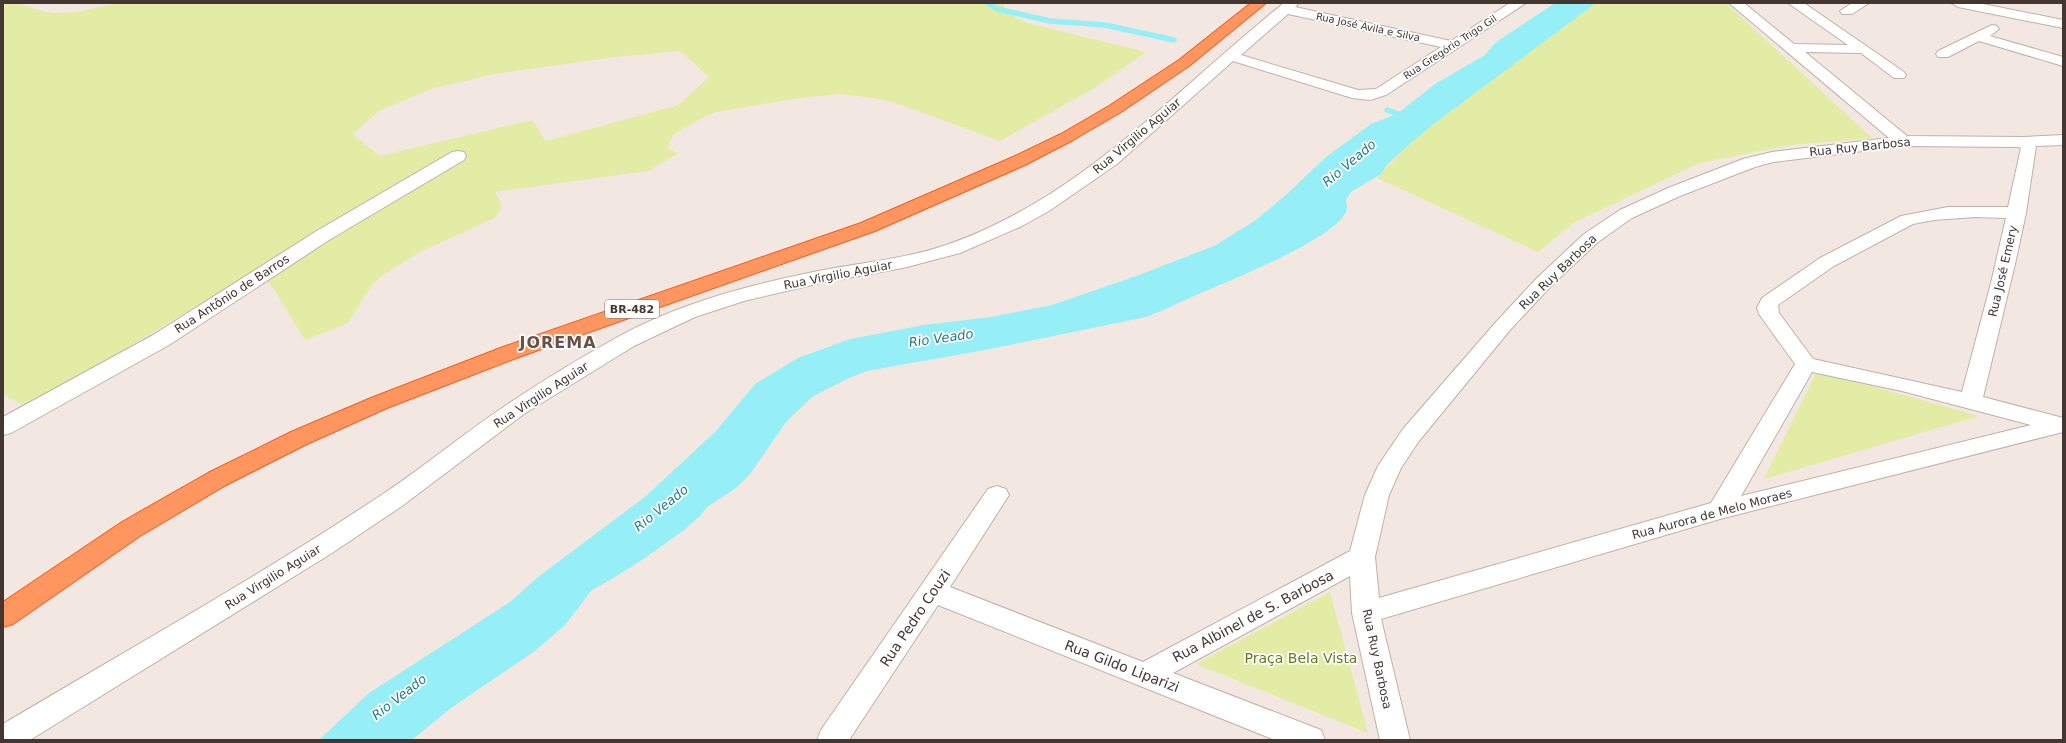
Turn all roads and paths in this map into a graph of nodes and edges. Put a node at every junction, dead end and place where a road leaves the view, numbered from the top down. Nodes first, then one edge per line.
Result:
1 (1259, 3) edge
2 (1519, 3) edge
3 (1736, 3) edge
4 (1796, 3) edge
5 (1862, 3) edge
6 (1958, 3) edge
7 (1288, 6) edge
8 (1847, 11) dead end
9 (2015, 14) junction
10 (2063, 24) edge
11 (1979, 37) junction
12 (1452, 45) junction
13 (1791, 48) junction
14 (1864, 49) junction
15 (1943, 54) dead end
16 (1231, 56) junction
17 (2063, 62) edge
18 (1899, 75) dead end
19 (2063, 140) edge
20 (1903, 141) junction
21 (2026, 145) junction
22 (458, 156) dead end
23 (2063, 156) edge
24 (2017, 213) junction
25 (1806, 364) junction
26 (1971, 400) junction
27 (2062, 425) edge
28 (3, 427) edge
29 (997, 496) dead end
30 (1720, 510) junction
31 (1362, 557) junction
32 (934, 592) junction
33 (1366, 613) junction
34 (3, 616) edge
35 (1144, 675) junction
36 (4, 740) edge
37 (832, 740) edge
38 (1310, 740) edge
39 (1395, 740) edge

1 - 34 highway, BR-482
2 - 12 street, Rua Gregório Trigo Gil
3 - 13 street
4 - 14 street
5 - 8 street
6 - 9 street
7 - 12 street, Rua José Ávila e Silva
7 - 16 street, Rua Virgilio Aguiar
9 - 10 street
9 - 11 street
11 - 15 street
11 - 17 street
12 - 16 street, Rua Gregório Trigo Gil
13 - 14 street
13 - 20 street
14 - 18 street
16 - 36 street, Rua Virgilio Aguiar
19 - 21 street, Rua Ruy Barbosa
20 - 21 street, Rua Ruy Barbosa
20 - 31 street, Rua Ruy Barbosa
21 - 23 street
21 - 24 street, Rua José Emery
22 - 28 street, Rua Antônio de Barros
24 - 25 street
24 - 26 street, Rua José Emery
25 - 26 street, Rua Aurora de Melo Moraes
25 - 30 street
26 - 27 street, Rua Aurora de Melo Moraes
27 - 30 street, Rua Aurora de Melo Moraes
29 - 32 street, Rua Pedro Couzi
30 - 33 street, Rua Aurora de Melo Moraes
31 - 33 street, Rua Ruy Barbosa
31 - 35 street, Rua Albinel de S. Barbosa
32 - 35 street, Rua Gildo Liparizi
32 - 37 street, Rua Pedro Couzi
33 - 39 street, Rua Ruy Barbosa
35 - 38 street, Rua Gildo Liparizi

